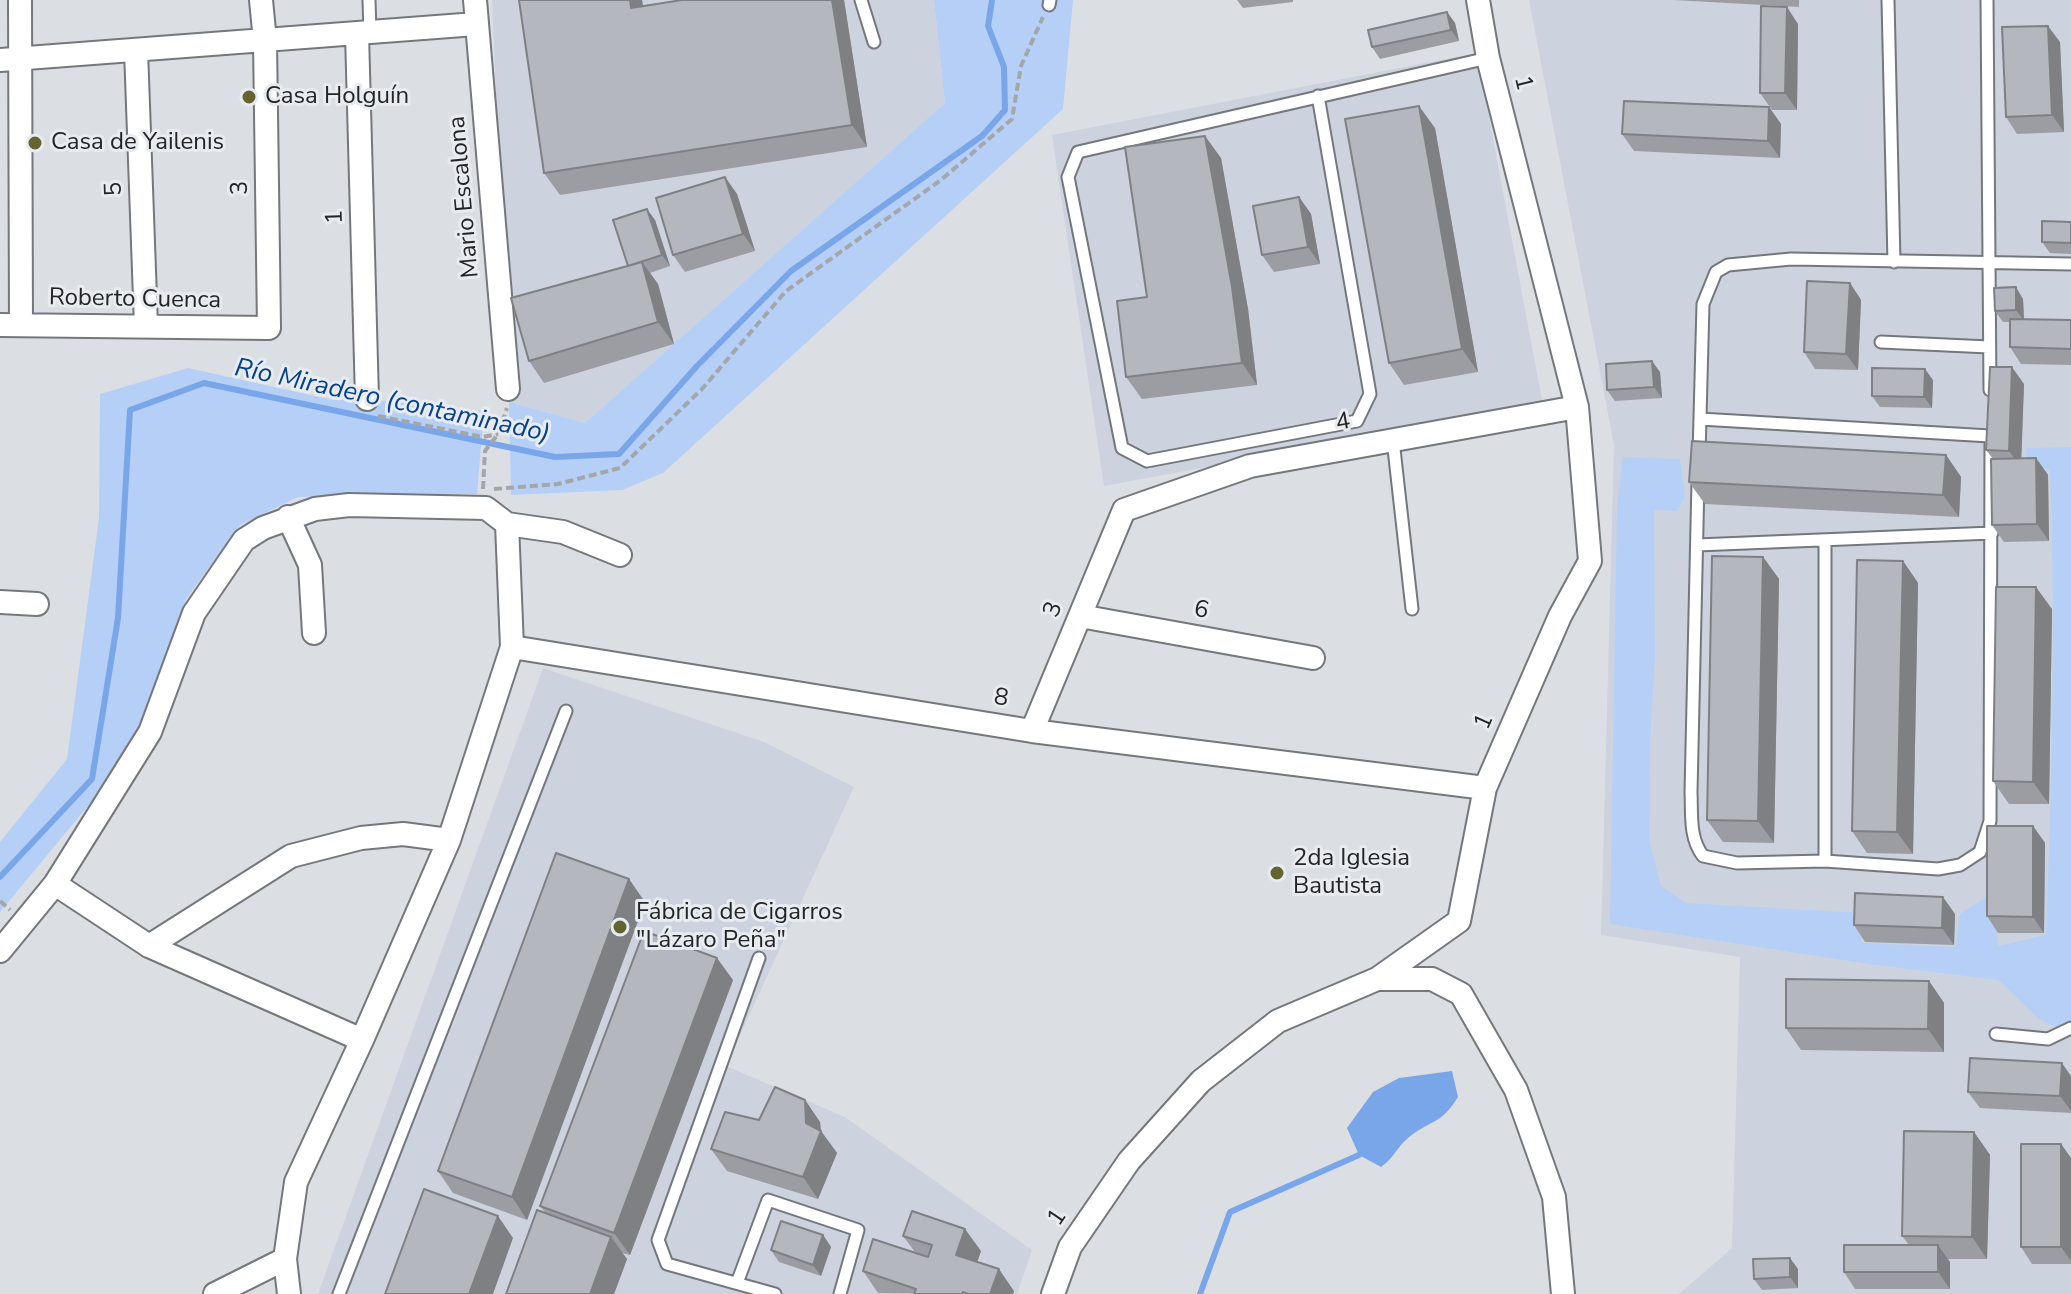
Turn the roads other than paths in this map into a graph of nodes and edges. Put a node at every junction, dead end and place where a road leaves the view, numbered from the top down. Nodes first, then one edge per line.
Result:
1 (20, 0) edge
2 (261, 0) edge
3 (369, 0) edge
4 (475, 0) edge
5 (861, 0) edge
6 (1478, 0) edge
7 (1888, 0) edge
8 (1987, 0) edge
9 (476, 24) junction
10 (363, 33) junction
11 (265, 41) junction
12 (874, 42) dead end
13 (136, 50) junction
14 (1488, 58) junction
15 (9, 60) edge
16 (1318, 96) junction
17 (1894, 262) junction
18 (2071, 264) edge
19 (1987, 265) junction
20 (11, 325) edge
21 (146, 326) junction
22 (269, 328) joint
23 (1881, 342) dead end
24 (1989, 347) junction
25 (508, 389) road end
26 (367, 399) road end
27 (1990, 406) edge
28 (1577, 407) junction
29 (1700, 419) junction
30 (1990, 421) edge
31 (1990, 436) junction
32 (1393, 440) junction
33 (1124, 510) joint
34 (288, 517) junction
35 (507, 524) junction
36 (1992, 533) junction
37 (1825, 542) junction
38 (1697, 545) junction
39 (620, 555) dead end
40 (0, 602) edge
41 (37, 604) dead end
42 (1412, 609) dead end
43 (1080, 616) junction
44 (314, 633) dead end
45 (512, 647) junction
46 (1313, 658) dead end
47 (566, 711) dead end
48 (1032, 731) junction
49 (1485, 788) junction
50 (449, 840) junction
51 (1825, 861) junction
52 (55, 884) junction
53 (149, 946) junction
54 (0, 951) edge
55 (759, 958) dead end
56 (1377, 979) junction
57 (2071, 1028) edge
58 (1996, 1034) dead end
59 (362, 1040) junction
60 (285, 1259) junction
61 (737, 1283) junction
62 (215, 1294) edge
63 (289, 1294) edge
64 (339, 1294) edge
65 (775, 1294) edge
66 (840, 1294) edge
67 (1053, 1294) edge
68 (1563, 1294) edge

1 - 15 street
2 - 11 street, 3
3 - 10 lane, 1
4 - 9 street, Mario Escalona
5 - 12 lane
6 - 14 street, 1
7 - 17 lane
8 - 19 lane
9 - 10 street
9 - 25 street, Mario Escalona
10 - 11 street
10 - 26 street, 1
11 - 13 street
11 - 22 street, 3
13 - 15 street
13 - 21 street, 5
14 - 16 lane
14 - 28 street, 1
15 - 20 street
16 - 16 lane
17 - 19 lane
17 - 29 lane
18 - 19 lane
19 - 24 lane
20 - 21 street, Roberto Cuenca
21 - 22 street, Roberto Cuenca
23 - 24 lane
24 - 27 lane
28 - 32 street, 4
28 - 49 street, 1
29 - 31 lane
29 - 38 lane
30 - 31 lane
31 - 36 lane
32 - 33 street, 4
32 - 42 lane
33 - 43 street, 3
34 - 35 street
34 - 44 street
34 - 52 street
35 - 39 street
35 - 45 street
36 - 37 lane
36 - 51 lane
37 - 38 lane
37 - 51 lane
38 - 51 lane
40 - 41 street
43 - 46 street, 6
43 - 48 street, 3
45 - 48 street, 8
45 - 50 street
47 - 64 lane
48 - 49 street, 8
49 - 56 street, 1
50 - 53 street
50 - 59 street
52 - 53 street
52 - 54 street
53 - 59 street
55 - 61 lane
56 - 67 street, 1
56 - 68 street
57 - 58 lane
59 - 60 street
60 - 62 street
60 - 63 street
61 - 65 lane
61 - 66 lane

